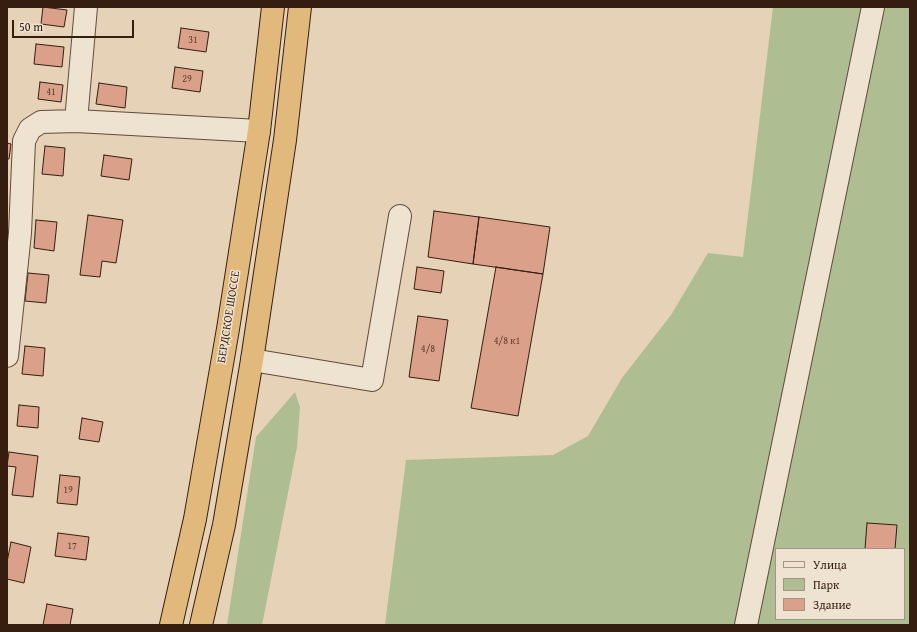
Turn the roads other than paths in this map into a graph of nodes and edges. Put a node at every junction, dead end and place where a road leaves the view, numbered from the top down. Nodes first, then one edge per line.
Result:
1 (86, 7) edge
2 (273, 7) edge
3 (300, 7) edge
4 (873, 7) edge
5 (76, 121) junction
6 (259, 131) junction
7 (400, 216) dead end
8 (7, 356) edge
9 (252, 360) junction
10 (171, 625) edge
11 (201, 625) edge
12 (746, 625) edge

1 - 5 street
2 - 6 highway, БЕРДСКОЕ ШОССЕ
3 - 9 highway
4 - 12 street
5 - 6 street
5 - 8 street
6 - 10 highway, БЕРДСКОЕ ШОССЕ
7 - 9 street
9 - 11 highway

